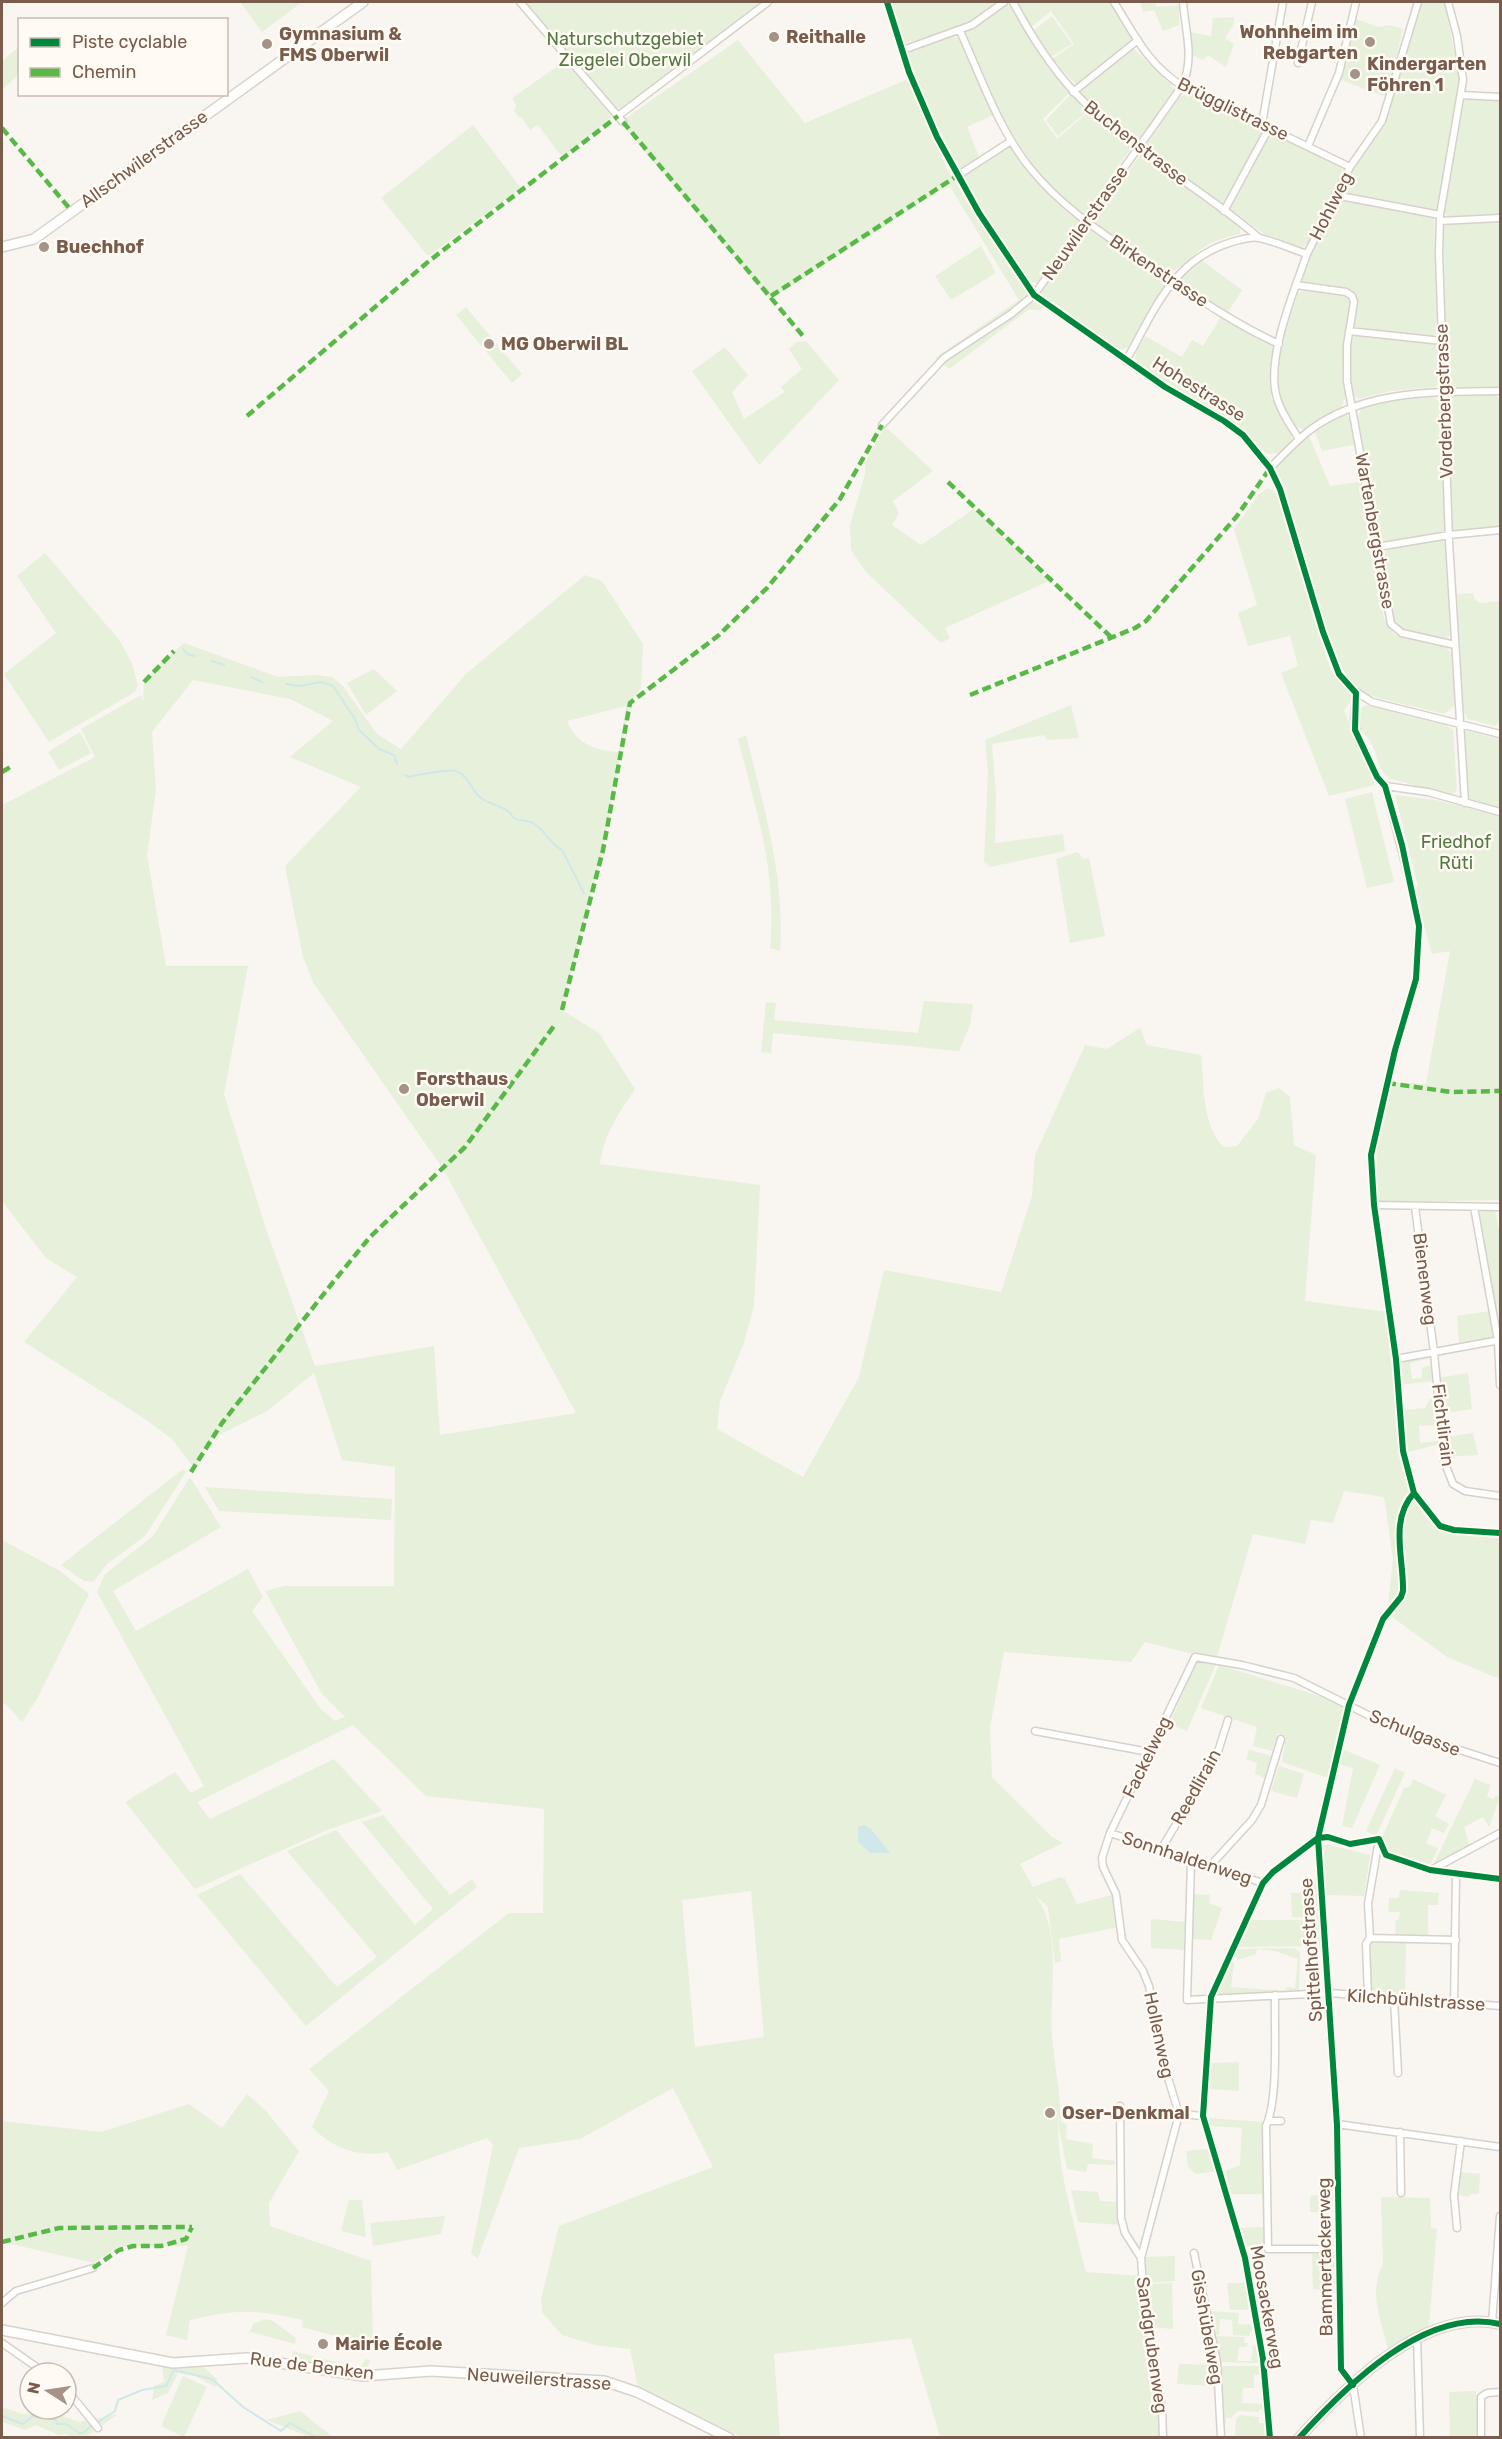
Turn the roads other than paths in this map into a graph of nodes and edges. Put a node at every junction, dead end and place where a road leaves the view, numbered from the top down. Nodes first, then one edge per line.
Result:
1 (363, 2) edge
2 (520, 2) edge
3 (768, 2) edge
4 (887, 2) edge
5 (1004, 2) edge
6 (1013, 2) edge
7 (1114, 2) edge
8 (1182, 2) edge
9 (1283, 2) edge
10 (1312, 2) edge
11 (1356, 2) edge
12 (1418, 2) edge
13 (1448, 2) edge
14 (960, 31) junction
15 (1138, 40) junction
16 (903, 50) junction
17 (1298, 63) dead end
18 (1182, 86) junction
19 (1073, 92) junction
20 (1461, 95) junction
21 (1500, 97) edge
22 (1262, 124) junction
23 (1269, 128) junction
24 (1011, 141) junction
25 (1308, 146) junction
26 (1138, 148) junction
27 (1350, 167) junction
28 (957, 176) junction
29 (1335, 195) junction
30 (1224, 211) junction
31 (1440, 218) junction
32 (1500, 218) edge
33 (1086, 222) junction
34 (1258, 237) junction
35 (2, 247) edge
36 (1307, 254) junction
37 (1173, 281) junction
38 (1296, 285) junction
39 (1034, 295) junction
40 (1349, 332) junction
41 (1442, 341) junction
42 (1279, 344) junction
43 (1126, 361) junction
44 (1500, 391) edge
45 (1443, 392) junction
46 (1352, 407) junction
47 (882, 425) dead end
48 (1299, 439) junction
49 (1270, 468) junction
50 (1500, 530) edge
51 (1449, 535) junction
52 (1377, 547) junction
53 (1455, 645) junction
54 (1354, 691) junction
55 (1460, 722) junction
56 (1500, 734) edge
57 (1385, 786) junction
58 (1465, 803) junction
59 (1500, 812) edge
60 (1412, 891) dead end
61 (1374, 1205) dead end
62 (1415, 1207) junction
63 (1474, 1207) junction
64 (1500, 1207) edge
65 (1499, 1340) edge
66 (1434, 1352) junction
67 (1396, 1359) dead end
68 (1500, 1385) edge
69 (1500, 1496) edge
70 (1196, 1657) joint
71 (1349, 1705) junction
72 (1228, 1720) dead end
73 (1035, 1731) dead end
74 (1281, 1738) dead end
75 (1149, 1752) junction
76 (1500, 1763) edge
77 (1110, 1833) junction
78 (1500, 1833) edge
79 (1318, 1838) junction
80 (1379, 1839) junction
81 (1160, 1851) junction
82 (1102, 1858) joint
83 (1191, 1861) junction
84 (1210, 1866) junction
85 (1430, 1870) junction
86 (1456, 1875) junction
87 (1500, 1879) edge
88 (1263, 1883) junction
89 (1370, 1938) junction
90 (1456, 1940) junction
91 (1330, 1993) junction
92 (1275, 1995) junction
93 (1368, 1996) junction
94 (1211, 1997) junction
95 (1394, 1999) junction
96 (1454, 2004) junction
97 (1500, 2006) edge
98 (1398, 2073) dead end
99 (1120, 2106) dead end
100 (1179, 2114) junction
101 (1203, 2116) junction
102 (1269, 2121) junction
103 (1281, 2121) dead end
104 (1337, 2124) junction
105 (1400, 2132) junction
106 (1461, 2141) junction
107 (1500, 2147) edge
108 (1401, 2193) dead end
109 (1500, 2216) edge
110 (1457, 2228) dead end
111 (1338, 2249) junction
112 (1194, 2253) dead end
113 (1141, 2258) junction
114 (93, 2268) dead end
115 (2, 2303) edge
116 (1496, 2324) edge
117 (2, 2330) edge
118 (1417, 2338) junction
119 (2, 2343) edge
120 (28, 2361) edge
121 (446, 2372) joint
122 (1353, 2385) junction
123 (1500, 2392) edge
124 (78, 2404) edge
125 (98, 2428) dead end
126 (729, 2438) edge
127 (1163, 2438) edge
128 (1221, 2438) edge
129 (1270, 2438) edge
130 (1299, 2438) edge
131 (1361, 2438) edge
132 (1420, 2438) edge
133 (1481, 2438) edge

1 - 35 street, Allschwilerstrasse
2 - 3 street
4 - 16 street, Hohestrasse
5 - 14 street
6 - 19 street, Buchenstrasse
7 - 15 street, Brügglistrasse
8 - 18 street, Neuwilerstrasse
9 - 22 street
10 - 17 street
11 - 25 street
12 - 27 street, Hohlweg
13 - 20 street, Vorderbergstrasse
14 - 16 street
14 - 24 street, Birkenstrasse
15 - 18 street, Brügglistrasse
15 - 19 street
16 - 28 street, Hohestrasse
18 - 22 street, Brügglistrasse
18 - 26 street, Neuwilerstrasse
19 - 26 street, Buchenstrasse
20 - 21 street
20 - 31 street, Vorderbergstrasse
22 - 23 street, Brügglistrasse
23 - 25 street, Brügglistrasse
23 - 30 street
24 - 28 street
24 - 33 street, Birkenstrasse
25 - 27 street, Brügglistrasse
26 - 30 street, Buchenstrasse
26 - 33 street, Neuwilerstrasse
27 - 29 street, Hohlweg
28 - 39 street, Hohestrasse
29 - 31 street
29 - 36 street, Hohlweg
30 - 34 street, Buchenstrasse
31 - 32 street
31 - 41 street, Vorderbergstrasse
33 - 37 street, Birkenstrasse
33 - 39 street, Neuwilerstrasse
34 - 36 street, Hohlweg
34 - 37 street
36 - 38 street
37 - 42 street, Birkenstrasse
37 - 43 street
38 - 40 street, Wartenbergstrasse
38 - 42 street
39 - 43 street, Hohestrasse
39 - 47 street, Neuwilerstrasse
40 - 41 street
40 - 46 street, Wartenbergstrasse
41 - 45 street, Vorderbergstrasse
42 - 48 street
43 - 49 street, Hohestrasse
44 - 45 street
45 - 46 street
45 - 51 street, Vorderbergstrasse
46 - 48 street
46 - 52 street, Wartenbergstrasse
48 - 49 street
49 - 54 street, Hohestrasse
50 - 51 street
51 - 52 street
51 - 53 street, Vorderbergstrasse
52 - 53 street, Wartenbergstrasse
53 - 55 street, Vorderbergstrasse
54 - 55 street
54 - 57 street
55 - 56 street
55 - 58 street, Vorderbergstrasse
57 - 58 street
57 - 60 street
58 - 59 street
61 - 62 street, Bienenweg
62 - 63 street, Bienenweg
62 - 66 street, Bienenweg
63 - 64 street, Bienenweg
63 - 65 street
65 - 66 street
65 - 68 street
66 - 67 street
66 - 69 street, Fichtlirain
70 - 71 street, Schulgasse
70 - 75 street, Fackelweg
71 - 76 street, Schulgasse
71 - 79 street, Spittelhofstrasse
72 - 81 street, Reedlirain
73 - 75 street
74 - 84 street
75 - 77 street, Fackelweg
77 - 81 street, Sonnhaldenweg
77 - 82 street, Fackelweg
78 - 85 street
79 - 80 street
79 - 88 street
79 - 91 street, Spittelhofstrasse
80 - 85 street
80 - 89 street
81 - 83 street, Sonnhaldenweg
82 - 100 street, Hollenweg
83 - 84 street, Sonnhaldenweg
83 - 94 street, Kilchbühlstrasse
84 - 88 street, Sonnhaldenweg
85 - 86 street
86 - 87 street
86 - 90 street
88 - 94 street
89 - 90 street
89 - 93 street
90 - 96 street
91 - 92 street, Kilchbühlstrasse
91 - 93 street, Kilchbühlstrasse
91 - 104 street, Spittelhofstrasse
92 - 94 street, Kilchbühlstrasse
92 - 102 street
93 - 95 street, Kilchbühlstrasse
94 - 101 street
95 - 96 street, Kilchbühlstrasse
95 - 98 street
96 - 97 street, Kilchbühlstrasse
99 - 113 street
100 - 101 street
100 - 113 street, Sandgrubenweg
101 - 129 street, Moosackerweg
102 - 103 street
102 - 111 street
104 - 105 street
104 - 111 street, Bammertackerweg
105 - 106 street
105 - 108 street
106 - 107 street
106 - 110 street
109 - 116 street
111 - 122 street, Bammertackerweg
112 - 128 street, Gisshübelweg
113 - 127 street, Sandgrubenweg
114 - 115 street
116 - 118 street
117 - 121 street, Rue de Benken
118 - 122 street
118 - 132 street
119 - 120 street
121 - 126 street, Neuweilerstrasse
122 - 130 street
122 - 131 street, Bammertackerweg
123 - 133 street
124 - 125 street

